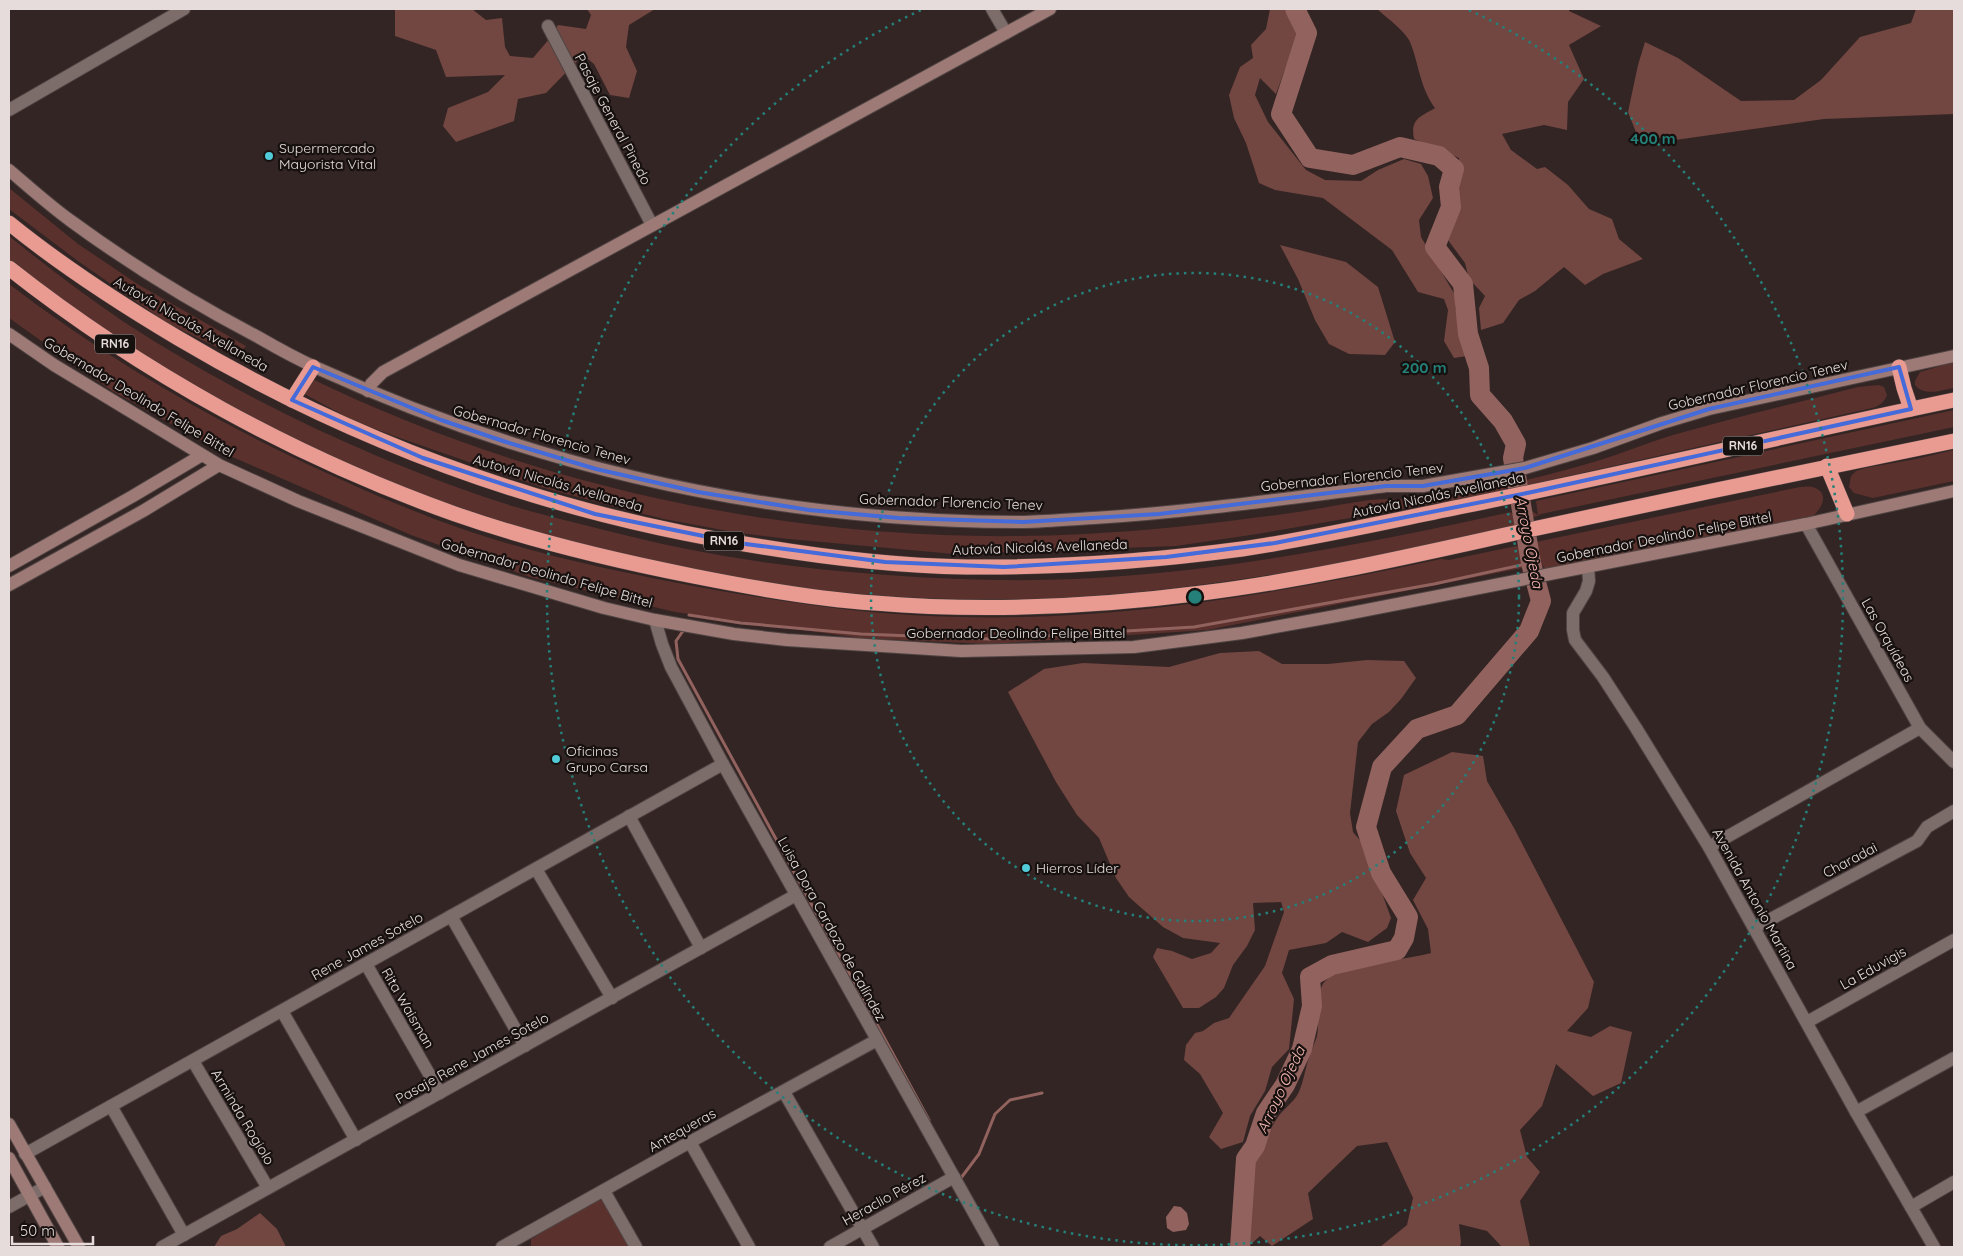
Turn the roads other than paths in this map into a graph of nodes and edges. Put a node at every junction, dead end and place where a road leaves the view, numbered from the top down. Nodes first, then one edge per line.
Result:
1 (184, 9) edge
2 (992, 9) edge
3 (1050, 9) edge
4 (548, 26) dead end
5 (1006, 33) junction
6 (9, 110) edge
7 (9, 170) edge
8 (9, 223) edge
9 (652, 226) junction
10 (9, 268) edge
11 (9, 334) edge
12 (1954, 356) edge
13 (313, 367) junction
14 (1899, 367) junction
15 (368, 390) junction
16 (292, 400) junction
17 (1954, 400) edge
18 (1911, 409) junction
19 (1954, 441) edge
20 (202, 455) junction
21 (219, 466) junction
22 (1827, 466) junction
23 (1954, 491) edge
24 (1847, 514) junction
25 (1806, 524) junction
26 (9, 566) edge
27 (1588, 567) junction
28 (9, 585) edge
29 (655, 620) junction
30 (1920, 728) junction
31 (1954, 762) edge
32 (723, 764) junction
33 (1954, 811) edge
34 (629, 816) junction
35 (1708, 847) junction
36 (536, 869) junction
37 (796, 895) junction
38 (451, 916) junction
39 (1754, 928) junction
40 (1954, 940) edge
41 (701, 948) junction
42 (366, 964) junction
43 (612, 998) junction
44 (282, 1011) junction
45 (1807, 1022) junction
46 (877, 1040) junction
47 (525, 1046) junction
48 (1954, 1058) edge
49 (193, 1061) junction
50 (784, 1092) junction
51 (440, 1093) junction
52 (111, 1106) junction
53 (1856, 1112) junction
54 (9, 1124) edge
55 (356, 1140) junction
56 (690, 1142) junction
57 (26, 1154) junction
58 (9, 1158) edge
59 (954, 1177) junction
60 (1954, 1182) edge
61 (45, 1187) junction
62 (268, 1188) junction
63 (604, 1191) junction
64 (30, 1196) junction
65 (9, 1207) edge
66 (1911, 1207) junction
67 (862, 1228) junction
68 (184, 1235) junction
69 (517, 1244) edge
70 (58, 1247) edge
71 (79, 1247) edge
72 (162, 1247) edge
73 (502, 1247) edge
74 (636, 1247) edge
75 (749, 1247) edge
76 (830, 1247) edge
77 (873, 1247) edge
78 (993, 1247) edge
79 (1934, 1247) edge

1 - 6 street
2 - 5 street
3 - 5 street
4 - 9 street, Pasaje General Pinedo
5 - 9 street
7 - 13 street, Gobernador Florencio Tenev
8 - 16 highway, Autovía Nicolás Avellaneda / RN16
9 - 15 street
10 - 22 highway, RN16
11 - 20 street, Gobernador Deolindo Felipe Bittel
12 - 14 street, Gobernador Florencio Tenev
13 - 15 street, Gobernador Florencio Tenev
13 - 16 highway
14 - 15 street, Gobernador Florencio Tenev
14 - 18 highway
16 - 18 highway, Autovía Nicolás Avellaneda / RN16
17 - 18 highway, Autovía Nicolás Avellaneda / RN16
19 - 22 highway, RN16
20 - 21 street, Gobernador Deolindo Felipe Bittel
20 - 26 street
21 - 28 street
21 - 29 street, Gobernador Deolindo Felipe Bittel
22 - 24 highway
23 - 24 street, Gobernador Deolindo Felipe Bittel
24 - 25 street, Gobernador Deolindo Felipe Bittel
25 - 27 street, Gobernador Deolindo Felipe Bittel
25 - 30 street, Las Orquídeas
27 - 29 street, Gobernador Deolindo Felipe Bittel
27 - 35 street, Avenida Antonio Martina
29 - 32 street, Luisa Dora Cardozo de Galíndez
30 - 31 street, Las Orquídeas
30 - 35 street
32 - 34 street, Rene James Sotelo
32 - 37 street, Luisa Dora Cardozo de Galíndez
33 - 39 street, Charadai
34 - 36 street, Rene James Sotelo
34 - 41 street
35 - 39 street, Avenida Antonio Martina
36 - 38 street, Rene James Sotelo
36 - 43 street
37 - 41 street, Pasaje Rene James Sotelo
37 - 46 street, Luisa Dora Cardozo de Galíndez
38 - 42 street, Rene James Sotelo
38 - 47 street
39 - 45 street, Avenida Antonio Martina
40 - 45 street, La Eduvigis
41 - 43 street, Pasaje Rene James Sotelo
42 - 44 street, Rene James Sotelo
42 - 51 street, Rita Waisman
43 - 47 street, Pasaje Rene James Sotelo
44 - 49 street, Rene James Sotelo
44 - 55 street
45 - 53 street, Avenida Antonio Martina
46 - 50 street, Antequeras
46 - 59 street, Luisa Dora Cardozo de Galíndez
47 - 51 street, Pasaje Rene James Sotelo
48 - 53 street
49 - 52 street, Rene James Sotelo
49 - 62 street, Arminda Rogiolo
50 - 56 street, Antequeras
50 - 67 street
51 - 55 street, Pasaje Rene James Sotelo
52 - 57 street, Rene James Sotelo
52 - 68 street
53 - 66 street, Avenida Antonio Martina
54 - 57 street
55 - 62 street, Pasaje Rene James Sotelo
56 - 63 street, Antequeras
56 - 75 street
57 - 61 street
58 - 64 street
59 - 67 street, Heraclio Pérez
59 - 78 street, Luisa Dora Cardozo de Galíndez
60 - 66 street
61 - 64 street
61 - 71 street
62 - 68 street, Pasaje Rene James Sotelo
63 - 69 street, Antequeras
63 - 74 street
64 - 65 street
64 - 70 street
66 - 79 street, Avenida Antonio Martina
67 - 76 street, Heraclio Pérez
67 - 77 street
68 - 72 street, Pasaje Rene James Sotelo
69 - 73 street, Antequeras

